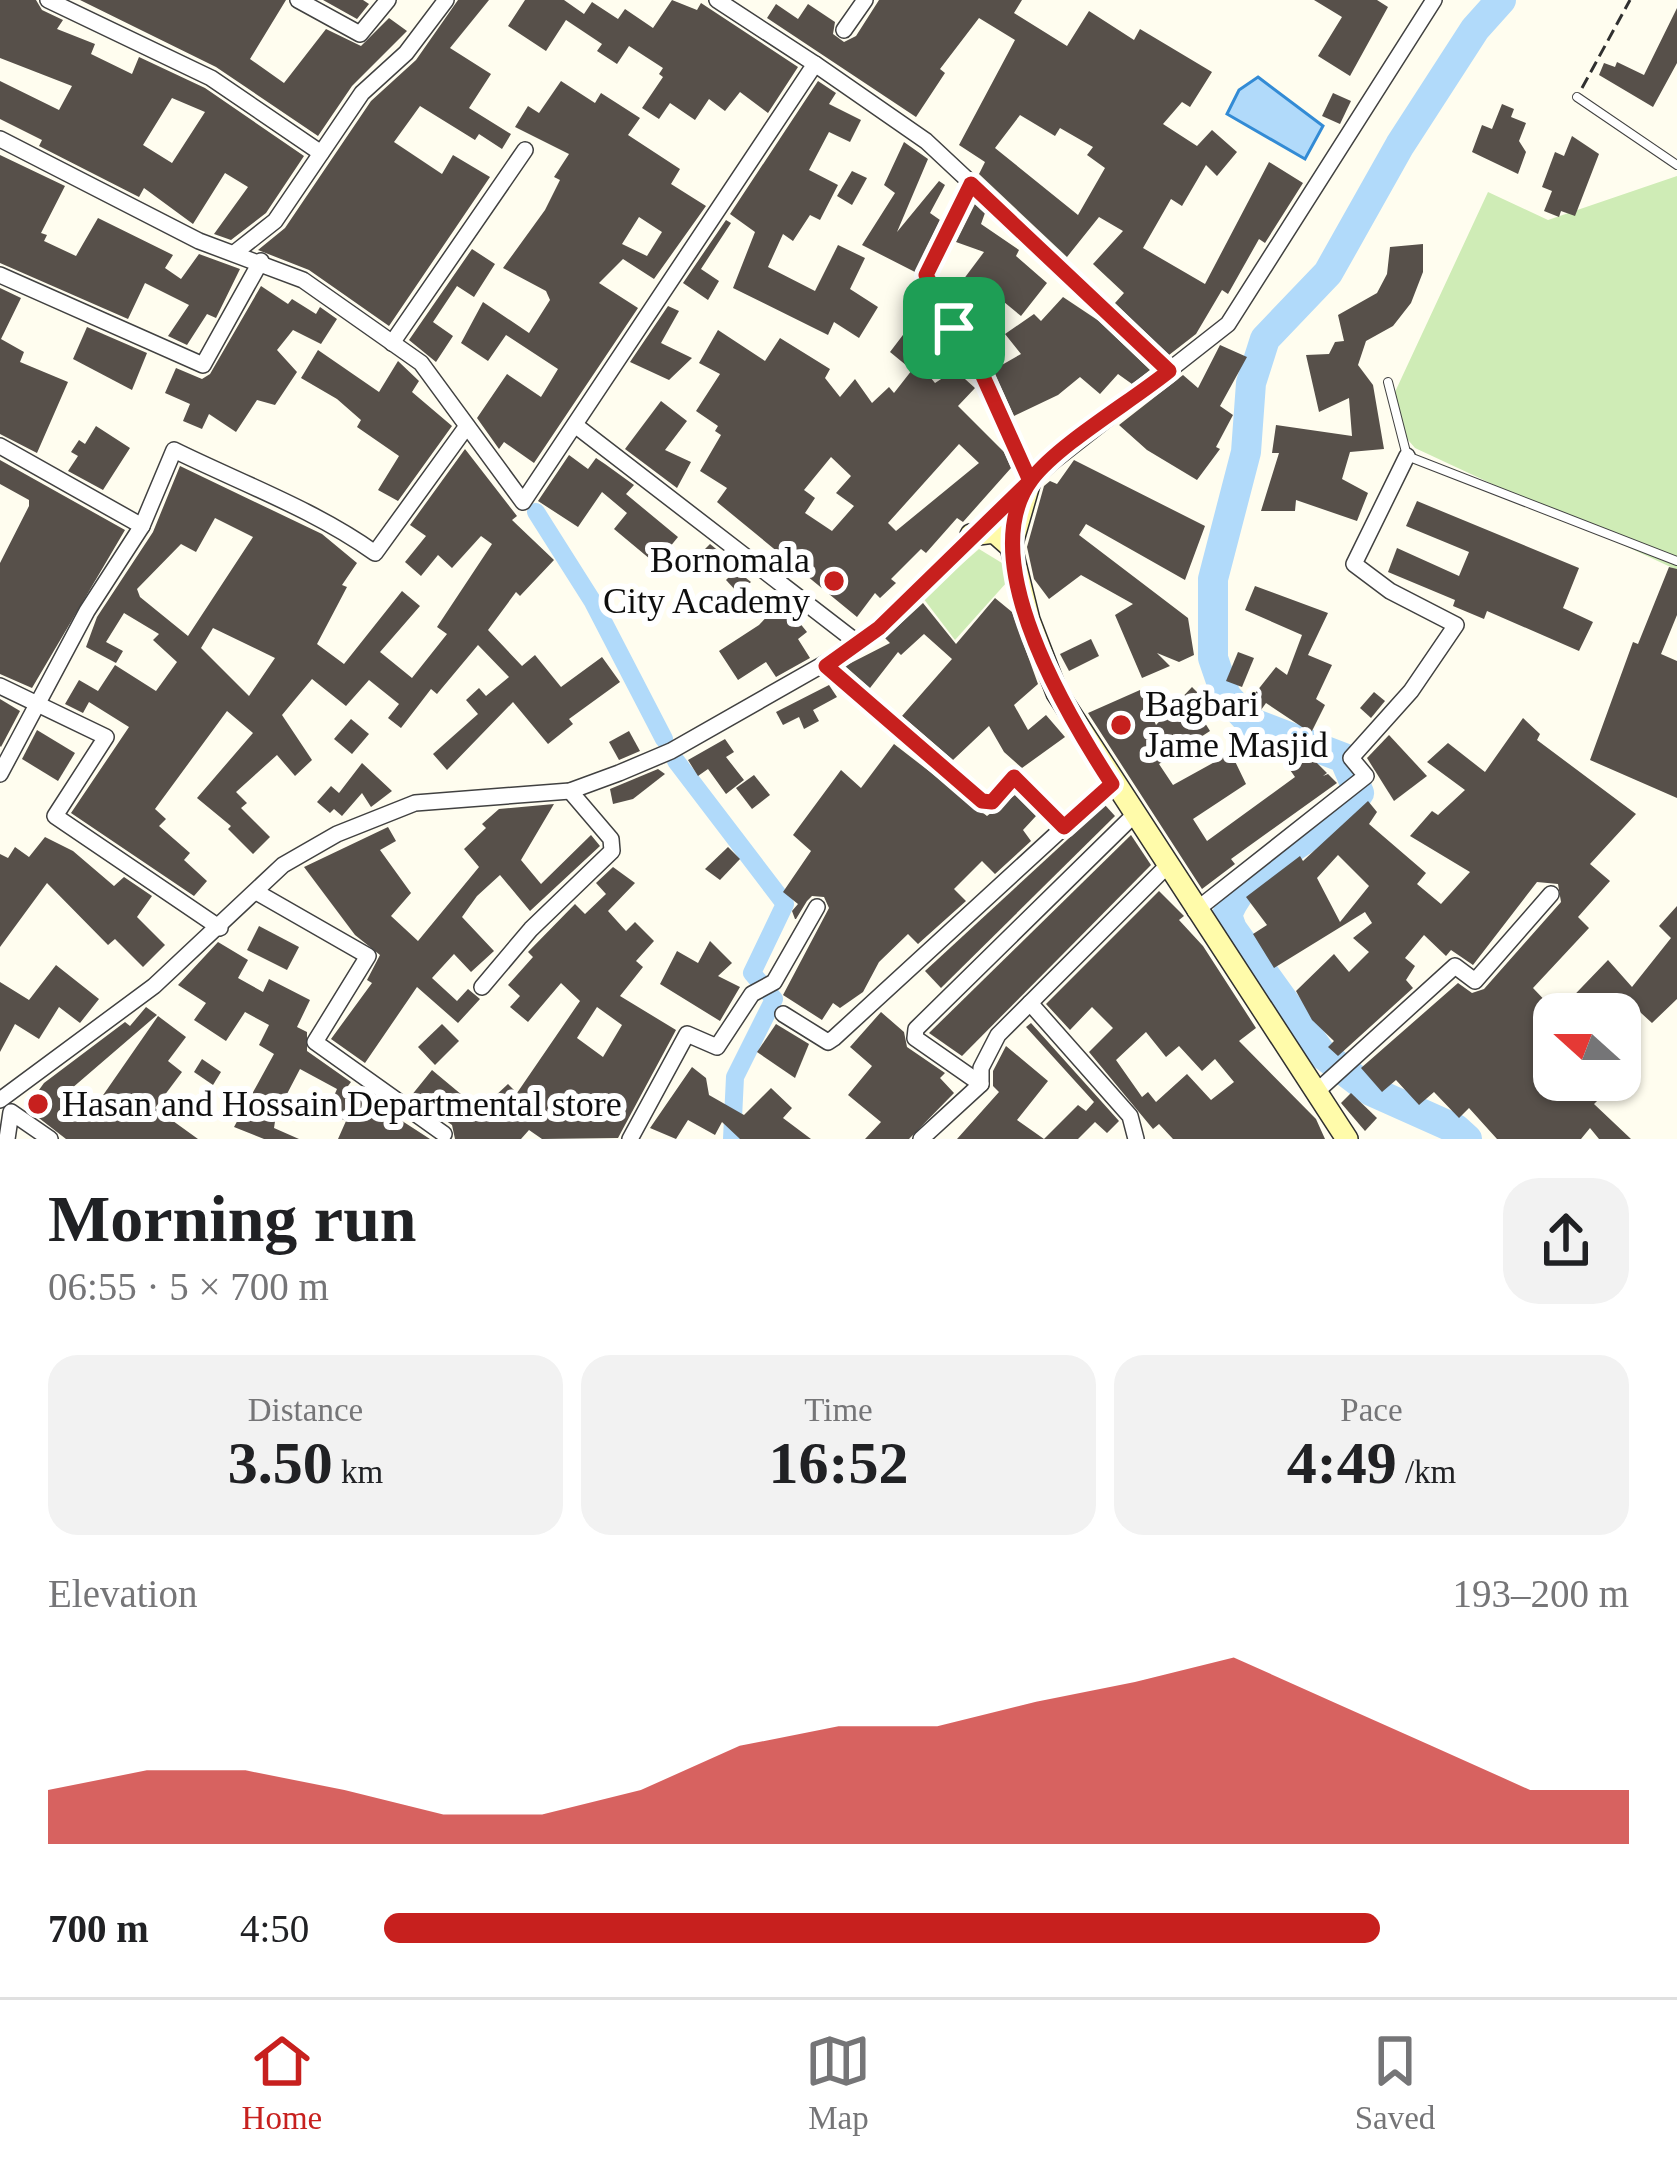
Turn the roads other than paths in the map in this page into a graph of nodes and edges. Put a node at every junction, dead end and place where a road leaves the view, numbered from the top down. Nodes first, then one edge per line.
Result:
1 (48, 0) edge
2 (298, 0) edge
3 (388, 0) edge
4 (446, 0) edge
5 (719, 0) edge
6 (865, 0) edge
7 (1434, 0) edge
8 (844, 31) dead end
9 (815, 64) junction
10 (1577, 97) road end
11 (0, 139) edge
12 (525, 150) dead end
13 (321, 154) junction
14 (1677, 165) edge
15 (971, 184) junction
16 (238, 251) junction
17 (261, 261) junction
18 (0, 275) edge
19 (392, 343) junction
20 (1169, 371) junction
21 (1388, 382) dead end
22 (574, 425) junction
23 (467, 426) junction
24 (0, 446) edge
25 (1407, 456) junction
26 (1030, 481) junction
27 (142, 526) junction
28 (971, 535) junction
29 (1011, 547) junction
30 (1677, 561) edge
31 (859, 644) junction
32 (826, 666) junction
33 (0, 686) edge
34 (42, 702) junction
35 (0, 774) edge
36 (1112, 784) junction
37 (570, 791) junction
38 (1133, 816) junction
39 (1064, 827) junction
40 (1166, 867) junction
41 (258, 893) junction
42 (1551, 894) dead end
43 (817, 907) dead end
44 (1195, 911) junction
45 (220, 928) junction
46 (482, 987) dead end
47 (1030, 1003) junction
48 (783, 1013) dead end
49 (981, 1084) junction
50 (1316, 1093) junction
51 (6, 1103) edge
52 (444, 1134) dead end
53 (7, 1139) edge
54 (50, 1139) edge
55 (630, 1139) edge
56 (921, 1139) edge
57 (1136, 1139) edge
58 (1347, 1139) edge

1 - 13 street
2 - 3 street
4 - 13 street
5 - 9 street
6 - 8 street
7 - 20 street
9 - 15 street
9 - 22 street
10 - 14 lane
11 - 16 street
12 - 19 street
13 - 16 street
15 - 20 street
15 - 26 street
16 - 17 street
17 - 18 street
17 - 19 street
19 - 23 street
20 - 26 street
21 - 25 lane
22 - 23 street
22 - 31 street
23 - 27 street
24 - 27 street
25 - 30 lane
25 - 44 street
26 - 28 street
26 - 29 street
27 - 34 street
28 - 29 street
28 - 31 street
29 - 36 street
31 - 32 street
32 - 37 street
32 - 39 street
33 - 34 street
34 - 35 street
34 - 45 street
36 - 38 street
36 - 39 street
37 - 41 street
37 - 46 street
38 - 40 street
38 - 49 street
39 - 48 street
40 - 44 street
40 - 47 street
41 - 45 street
41 - 52 street
42 - 50 street
43 - 55 street
44 - 50 street
45 - 51 street
47 - 49 street
47 - 57 street
49 - 56 street
50 - 58 street
51 - 53 street
51 - 54 street

